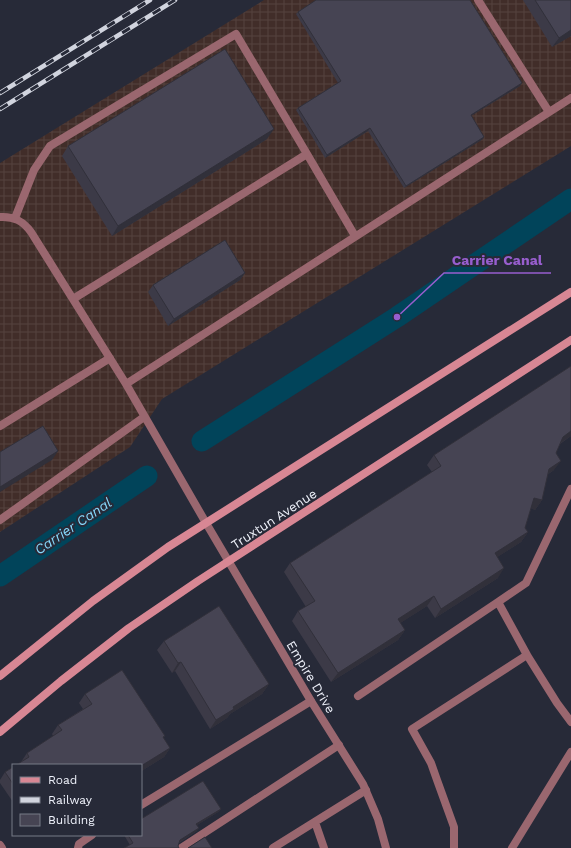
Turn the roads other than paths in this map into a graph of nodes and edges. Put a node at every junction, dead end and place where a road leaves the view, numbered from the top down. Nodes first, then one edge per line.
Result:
1 (478, 0) edge
2 (571, 98) edge
3 (549, 112) junction
4 (307, 154) junction
5 (0, 217) edge
6 (15, 218) junction
7 (355, 236) junction
8 (571, 292) edge
9 (73, 299) junction
10 (571, 340) edge
11 (110, 358) junction
12 (126, 384) junction
13 (144, 417) junction
14 (0, 426) edge
15 (571, 489) edge
16 (0, 520) edge
17 (206, 523) junction
18 (229, 562) junction
19 (498, 602) junction
20 (527, 655) junction
21 (0, 676) edge
22 (358, 696) dead end
23 (311, 701) junction
24 (571, 722) edge
25 (0, 732) edge
26 (339, 745) junction
27 (571, 752) edge
28 (366, 790) junction
29 (142, 804) edge
30 (315, 822) junction
31 (91, 836) edge
32 (0, 845) edge
33 (2, 848) edge
34 (78, 848) edge
35 (181, 848) edge
36 (273, 848) edge
37 (324, 848) edge
38 (386, 848) edge
39 (454, 848) edge
40 (512, 848) edge

1 - 3 street
2 - 3 street
3 - 7 street
4 - 6 street
4 - 7 street
4 - 9 street
5 - 6 street
6 - 9 street, Empire Drive
7 - 12 street
8 - 17 main road
9 - 11 street, Empire Drive
10 - 18 main road, Truxtun Avenue
11 - 12 street, Empire Drive
11 - 14 street
12 - 13 street, Empire Drive
13 - 16 street
13 - 17 street, Empire Drive
15 - 19 street
17 - 18 street, Empire Drive
17 - 21 main road
18 - 23 street, Empire Drive
18 - 25 main road, Truxtun Avenue
19 - 20 street
19 - 22 street
20 - 24 street
20 - 39 street
23 - 26 street, Empire Drive
23 - 29 street
26 - 28 street, Empire Drive
26 - 35 street
27 - 40 street
28 - 30 street
28 - 38 street, Empire Drive
30 - 36 street
30 - 37 street
31 - 34 street
32 - 33 street

